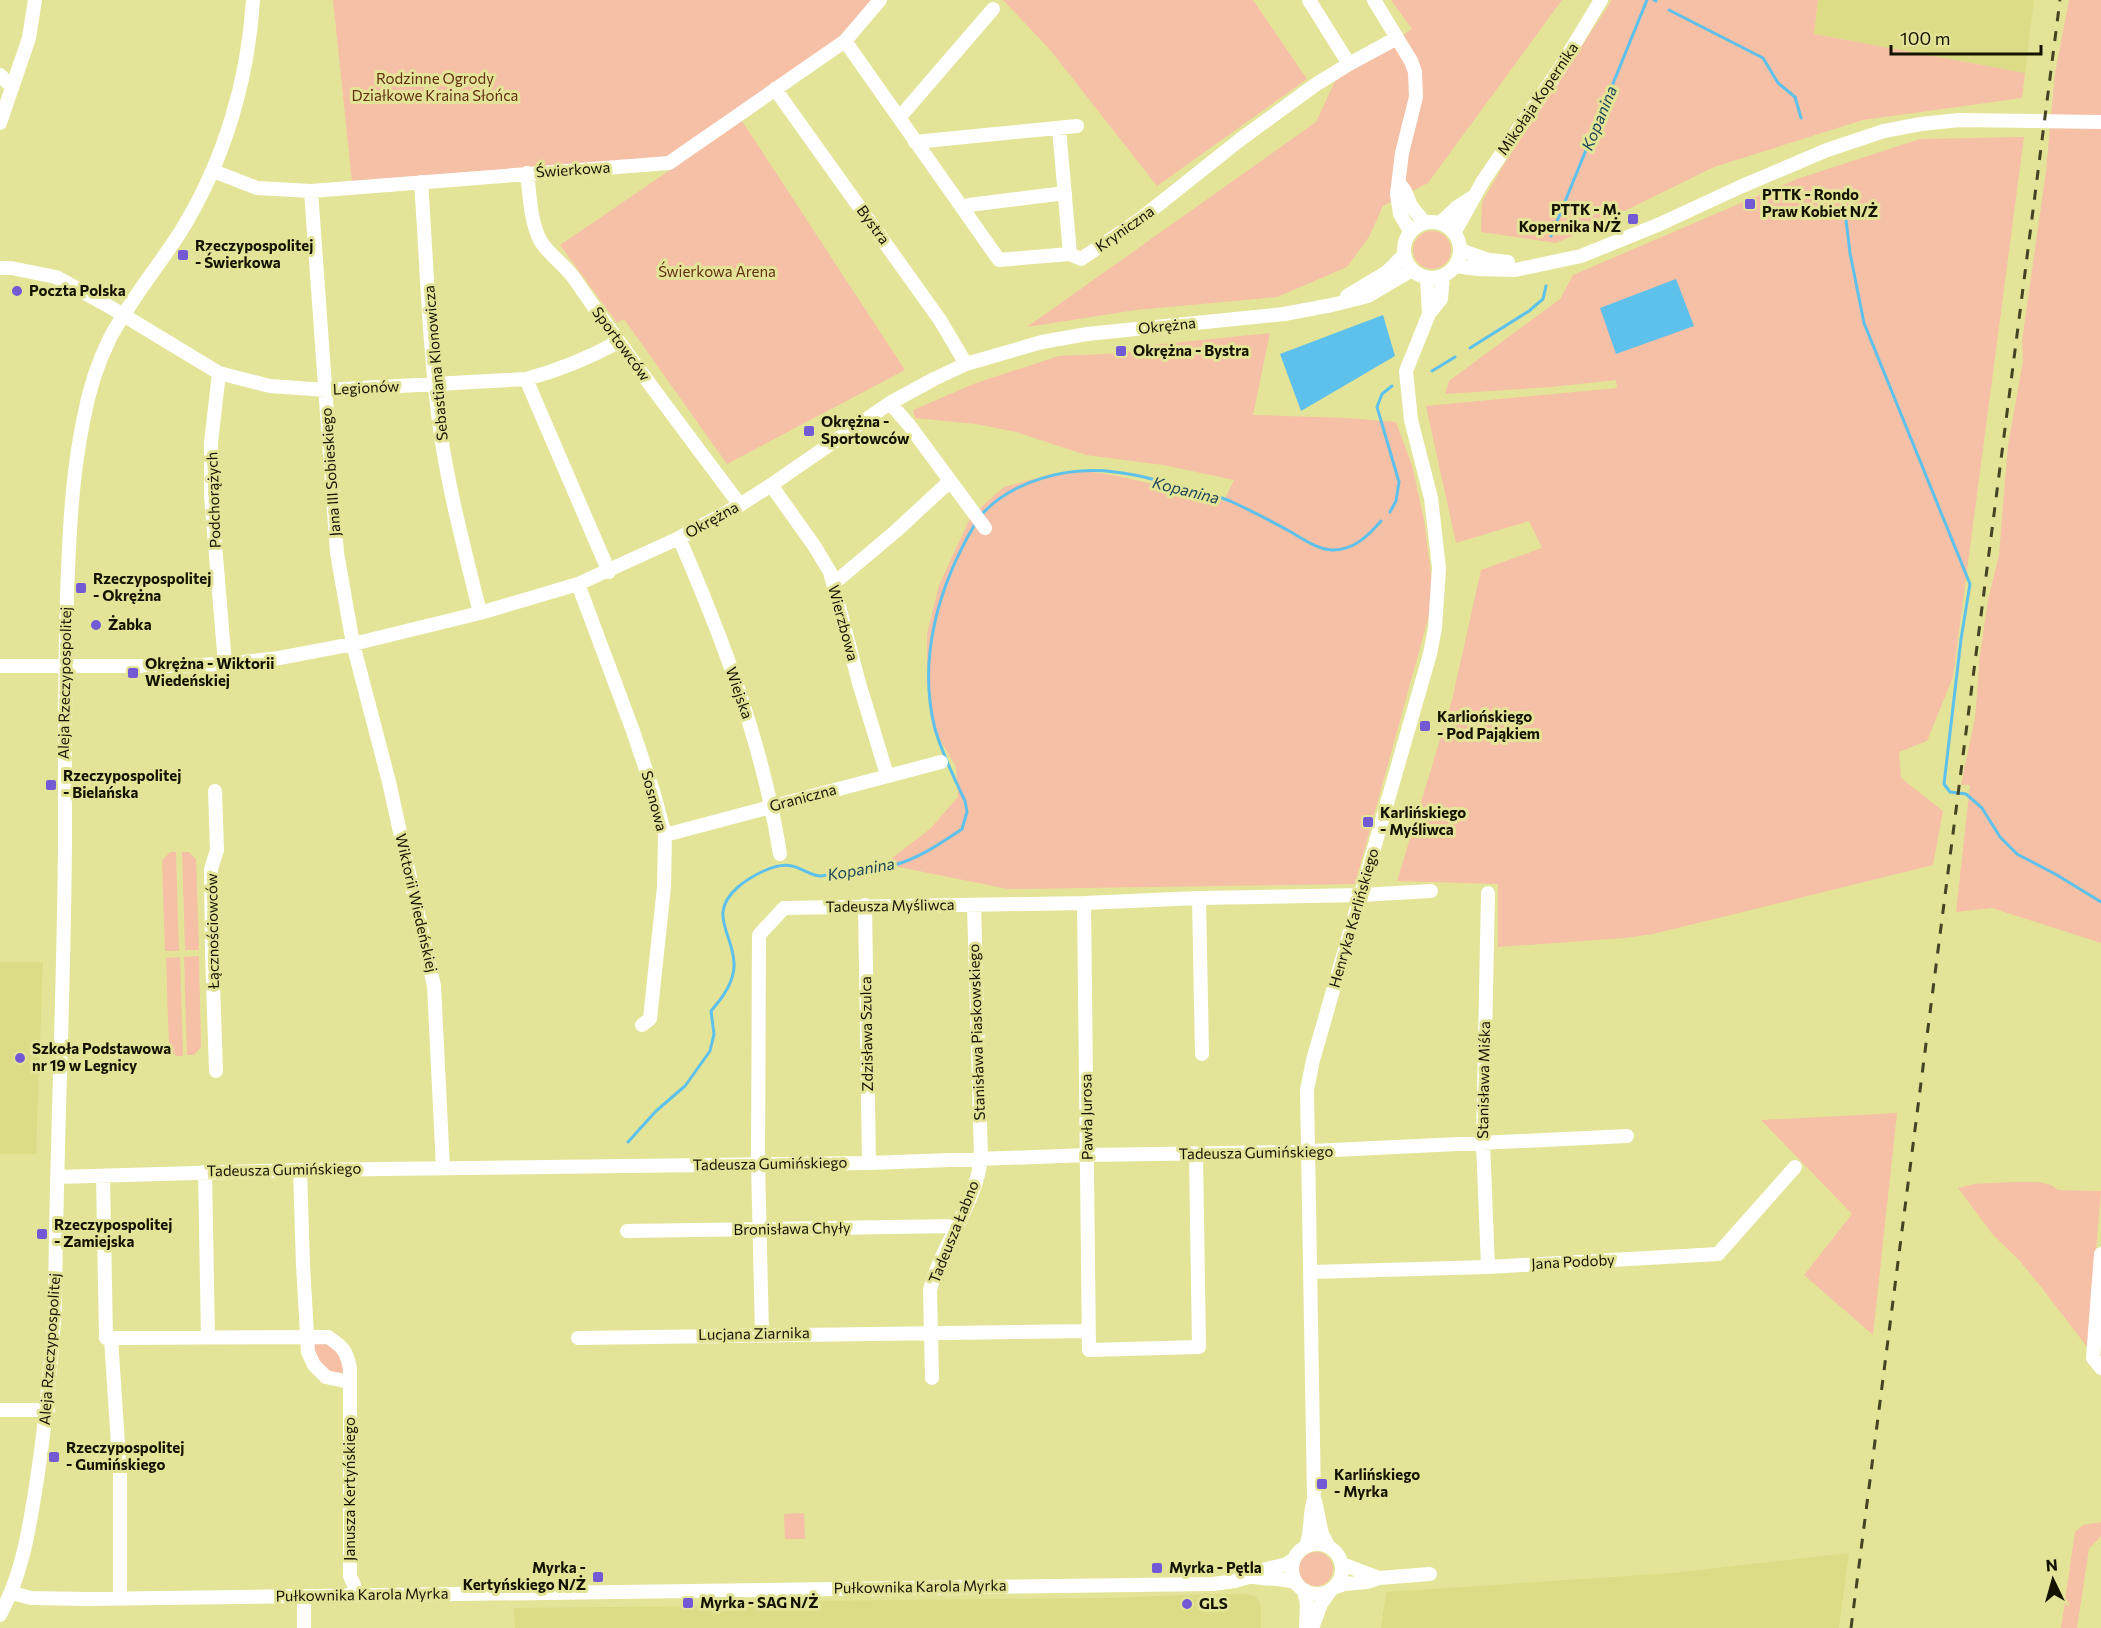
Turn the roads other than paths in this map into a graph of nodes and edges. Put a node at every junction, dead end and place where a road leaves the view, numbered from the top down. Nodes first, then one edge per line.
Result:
1 (35, 0) edge
2 (253, 0) edge
3 (879, 0) edge
4 (1309, 0) edge
5 (1374, 0) edge
6 (1601, 0) edge
7 (993, 9) dead end
8 (1397, 38) junction
9 (845, 41) junction
10 (1349, 64) junction
11 (0, 75) edge
12 (12, 87) junction
13 (775, 89) junction
14 (899, 118) junction
15 (2101, 122) edge
16 (0, 123) edge
17 (1077, 126) dead end
18 (1059, 128) junction
19 (915, 142) junction
20 (213, 171) junction
21 (527, 173) junction
22 (421, 182) junction
23 (1399, 183) junction
24 (311, 191) junction
25 (1065, 193) junction
26 (1473, 197) junction
27 (962, 208) junction
28 (1424, 222) junction
29 (1440, 223) junction
30 (1410, 231) junction
31 (1454, 233) junction
32 (1460, 250) junction
33 (1070, 254) junction
34 (1404, 255) junction
35 (1537, 265) junction
36 (1455, 266) junction
37 (0, 268) edge
38 (1412, 270) junction
39 (1443, 276) junction
40 (1427, 278) junction
41 (1332, 305) junction
42 (1430, 314) junction
43 (123, 316) junction
44 (618, 342) junction
45 (966, 364) junction
46 (219, 373) junction
47 (526, 379) junction
48 (435, 385) junction
49 (326, 390) junction
50 (890, 403) junction
51 (950, 481) junction
52 (771, 485) junction
53 (740, 505) junction
54 (985, 528) dead end
55 (679, 538) junction
56 (609, 572) junction
57 (578, 584) junction
58 (833, 584) junction
59 (480, 614) junction
60 (353, 644) junction
61 (225, 664) junction
62 (0, 666) edge
63 (66, 666) junction
64 (941, 762) dead end
65 (886, 775) junction
66 (215, 791) dead end
67 (773, 806) junction
68 (664, 835) junction
69 (780, 854) dead end
70 (1431, 891) dead end
71 (1488, 893) dead end
72 (1362, 895) junction
73 (1199, 897) junction
74 (1084, 903) junction
75 (865, 905) junction
76 (974, 905) junction
77 (642, 1025) dead end
78 (1202, 1054) dead end
79 (216, 1071) dead end
80 (1627, 1136) dead end
81 (1483, 1142) junction
82 (1308, 1152) junction
83 (1088, 1155) junction
84 (1196, 1155) junction
85 (981, 1158) junction
86 (868, 1163) junction
87 (758, 1164) junction
88 (1795, 1167) dead end
89 (443, 1168) junction
90 (300, 1170) junction
91 (205, 1172) junction
92 (103, 1176) junction
93 (57, 1177) junction
94 (957, 1226) junction
95 (759, 1230) junction
96 (627, 1231) dead end
97 (2101, 1254) edge
98 (1488, 1267) junction
99 (1311, 1272) junction
100 (1089, 1331) junction
101 (931, 1332) junction
102 (762, 1334) junction
103 (306, 1336) junction
104 (208, 1337) junction
105 (111, 1338) junction
106 (578, 1338) dead end
107 (2097, 1363) edge
108 (932, 1378) dead end
109 (349, 1382) junction
110 (0, 1410) edge
111 (48, 1410) junction
112 (1314, 1499) junction
113 (1306, 1546) junction
114 (1328, 1546) junction
115 (1294, 1559) junction
116 (1342, 1564) junction
117 (1430, 1574) dead end
118 (1252, 1576) junction
119 (1379, 1578) junction
120 (1300, 1587) junction
121 (1333, 1589) junction
122 (12, 1593) junction
123 (355, 1594) junction
124 (304, 1596) junction
125 (120, 1599) junction
126 (0, 1615) edge
127 (304, 1628) edge
128 (1306, 1628) edge
129 (1312, 1628) edge

1 - 12 street
2 - 20 street, Aleja Rzeczypospolitej
3 - 9 street, Świerkowa
4 - 10 street
5 - 8 street
6 - 26 street, Mikołaja Kopernika
7 - 14 street
8 - 10 street, Kryniczna
8 - 23 street
9 - 13 street, Świerkowa
9 - 14 street, Kryniczna
10 - 33 street, Kryniczna
11 - 12 street
12 - 16 street
13 - 21 street, Świerkowa
13 - 45 street, Bystra
14 - 19 street, Kryniczna
15 - 35 street
17 - 18 street
18 - 19 street
18 - 25 street
19 - 27 street, Kryniczna
20 - 24 street, Świerkowa
20 - 43 street, Aleja Rzeczypospolitej
21 - 22 street, Świerkowa
21 - 44 street, Sportowców
22 - 24 street, Świerkowa
22 - 48 street, Sebastiana Klonowicza
23 - 28 street
23 - 30 street
24 - 49 street, Jana III Sobieskiego
25 - 27 street
25 - 33 street
26 - 29 street, Mikołaja Kopernika
26 - 31 street, Mikołaja Kopernika
27 - 33 street, Kryniczna
28 - 29 street
28 - 30 street
29 - 31 street
30 - 34 street
31 - 32 street
32 - 35 street
32 - 36 street
34 - 38 street
34 - 41 street, Okrężna
35 - 36 street
36 - 39 street
37 - 43 street, Legionów
38 - 40 street
38 - 41 street, Okrężna
39 - 40 street
39 - 42 street, Henryka Karlińskiego
40 - 42 street, Henryka Karlińskiego
41 - 45 street, Okrężna
42 - 72 street, Henryka Karlińskiego
43 - 46 street, Legionów
43 - 63 street, Aleja Rzeczypospolitej
44 - 47 street, Legionów
44 - 53 street, Sportowców
45 - 50 street, Okrężna
46 - 49 street, Legionów
46 - 61 street, Podchorążych
47 - 48 street, Legionów
47 - 56 street
48 - 49 street, Legionów
48 - 59 street, Sebastiana Klonowicza
49 - 60 street, Jana III Sobieskiego
50 - 51 street
50 - 52 street, Okrężna
51 - 54 street
51 - 58 street
52 - 53 street, Okrężna
52 - 58 street, Wierzbowa
53 - 55 street, Okrężna
55 - 56 street, Okrężna
55 - 67 street, Wiejska
56 - 57 street, Okrężna
57 - 59 street, Okrężna
57 - 68 street, Sosnowa
58 - 65 street, Wierzbowa
59 - 60 street, Okrężna
60 - 61 street, Okrężna
60 - 89 street, Wiktorii Wiedeńskiej
61 - 63 street, Okrężna
62 - 63 street, Okrężna
63 - 93 street, Aleja Rzeczypospolitej
64 - 65 street, Graniczna
65 - 67 street, Graniczna
66 - 79 street, Łącznościowców
67 - 68 street, Graniczna
67 - 69 street, Wiejska
68 - 77 street, Sosnowa
70 - 72 street, Tadeusza Myśliwca
71 - 81 street, Stanisława Miśka
72 - 73 street, Tadeusza Myśliwca
72 - 82 street, Henryka Karlińskiego
73 - 74 street, Tadeusza Myśliwca
73 - 78 street
74 - 76 street, Tadeusza Myśliwca
74 - 83 street, Pawła Jurosa
75 - 76 street, Tadeusza Myśliwca
75 - 86 street, Zdzisława Szulca
75 - 87 street, Tadeusza Myśliwca
76 - 85 street, Stanisława Piaskowskiego
80 - 81 street, Tadeusza Gumińskiego
81 - 82 street, Tadeusza Gumińskiego
81 - 98 street, Stanisława Miśka
82 - 84 street, Tadeusza Gumińskiego
82 - 99 street, Henryka Karlińskiego
83 - 84 street, Tadeusza Gumińskiego
83 - 85 street, Tadeusza Gumińskiego
83 - 100 street, Pawła Jurosa
84 - 100 street
85 - 86 street, Tadeusza Gumińskiego
85 - 94 street, Tadeusza Łabno
86 - 87 street, Tadeusza Gumińskiego
87 - 89 street, Tadeusza Gumińskiego
87 - 95 street, Tadeusza Myśliwca
88 - 98 street, Jana Podoby
89 - 90 street, Tadeusza Gumińskiego
90 - 91 street, Tadeusza Gumińskiego
90 - 103 street
91 - 92 street, Tadeusza Gumińskiego
91 - 104 street
92 - 93 street, Tadeusza Gumińskiego
92 - 105 street
93 - 111 street, Aleja Rzeczypospolitej
94 - 95 street, Bronisława Chyły
94 - 101 street, Tadeusza Łabno
95 - 96 street, Bronisława Chyły
95 - 102 street, Tadeusza Myśliwca
97 - 107 street
98 - 99 street, Jana Podoby
99 - 112 street, Henryka Karlińskiego
100 - 101 street, Lucjana Ziarnika
101 - 102 street, Lucjana Ziarnika
101 - 108 street, Tadeusza Łabno
102 - 106 street, Lucjana Ziarnika
103 - 104 street, Janusza Kertyńskiego
103 - 109 street
103 - 109 street, Janusza Kertyńskiego
104 - 105 street, Janusza Kertyńskiego
105 - 125 street
109 - 123 street, Janusza Kertyńskiego
110 - 111 street
111 - 122 street, Aleja Rzeczypospolitej
112 - 113 street, Henryka Karlińskiego
112 - 114 street, Henryka Karlińskiego
113 - 114 street
113 - 115 street
114 - 116 street
115 - 118 street, Pułkownika Karola Myrka
115 - 120 street
116 - 119 street
116 - 121 street
117 - 119 street
118 - 120 street, Pułkownika Karola Myrka
118 - 123 street, Pułkownika Karola Myrka
119 - 121 street
120 - 121 street
120 - 128 street
121 - 129 street
122 - 125 street, Pułkownika Karola Myrka
122 - 126 street, Aleja Rzeczypospolitej
123 - 124 street, Pułkownika Karola Myrka
124 - 125 street, Pułkownika Karola Myrka
124 - 127 street

